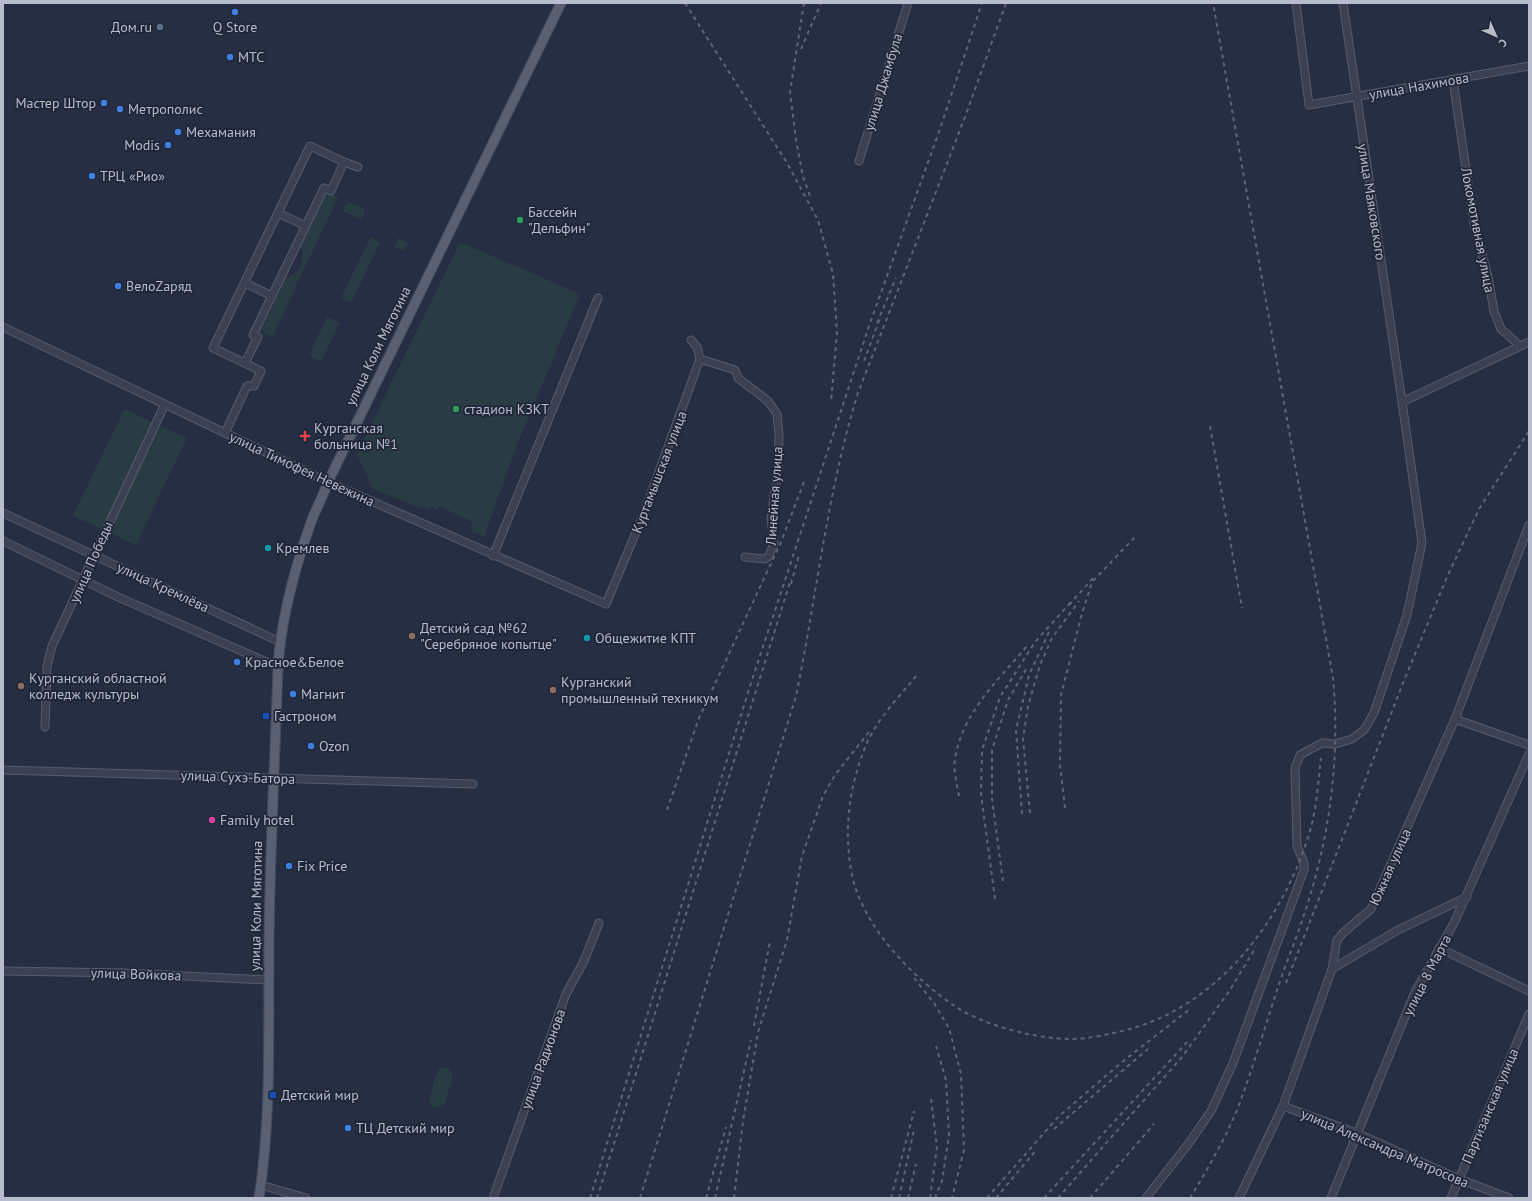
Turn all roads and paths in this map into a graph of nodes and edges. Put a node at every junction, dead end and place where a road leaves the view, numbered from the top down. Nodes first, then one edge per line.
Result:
1 (561, 3) edge
2 (908, 3) edge
3 (1296, 3) edge
4 (1343, 3) edge
5 (1529, 66) edge
6 (1453, 80) junction
7 (1356, 96) junction
8 (859, 161) dead end
9 (344, 162) junction
10 (358, 167) dead end
11 (278, 213) junction
12 (306, 226) junction
13 (245, 283) junction
14 (272, 296) junction
15 (598, 298) dead end
16 (3, 327) edge
17 (691, 340) dead end
18 (1529, 342) edge
19 (1520, 346) junction
20 (700, 359) junction
21 (245, 363) junction
22 (1402, 402) junction
23 (165, 404) junction
24 (225, 433) junction
25 (328, 482) junction
26 (3, 513) edge
27 (1529, 525) edge
28 (3, 541) edge
29 (95, 555) junction
30 (493, 556) junction
31 (744, 557) dead end
32 (83, 580) junction
33 (606, 604) joint
34 (280, 642) junction
35 (278, 667) junction
36 (1455, 719) junction
37 (45, 727) dead end
38 (1529, 745) edge
39 (1529, 754) edge
40 (3, 770) edge
41 (274, 778) junction
42 (473, 784) dead end
43 (1467, 896) junction
44 (599, 924) dead end
45 (1439, 948) junction
46 (1332, 969) junction
47 (3, 971) edge
48 (268, 980) junction
49 (1529, 991) edge
50 (1529, 1014) edge
51 (1283, 1106) junction
52 (1359, 1134) junction
53 (1459, 1179) junction
54 (260, 1185) junction
55 (258, 1198) edge
56 (306, 1198) edge
57 (493, 1198) edge
58 (1146, 1198) edge
59 (1239, 1198) edge
60 (1331, 1198) edge
61 (1451, 1198) edge
62 (1510, 1198) edge

1 - 25 main road, улица Коли Мяготина
2 - 8 street, улица Джамбула
3 - 7 street, улица Нахимова
4 - 7 street, улица Маяковского
5 - 6 street, улица Нахимова
6 - 7 street, улица Нахимова
6 - 19 street, Локомотивная улица
7 - 22 street, улица Маяковского
9 - 10 street
9 - 11 street
9 - 12 street
11 - 12 street
11 - 13 street
12 - 14 street
13 - 14 street
13 - 21 street
14 - 21 street
15 - 30 street
16 - 23 street, улица Тимофея Невежина
17 - 20 street
18 - 19 street
19 - 22 street
20 - 31 street, Линейная улица
20 - 33 street, Куртамышская улица
21 - 24 street
22 - 58 street, улица Маяковского
23 - 24 street, улица Тимофея Невежина
23 - 29 street, улица Победы
24 - 25 street, улица Тимофея Невежина
25 - 30 street, улица Тимофея Невежина
25 - 34 main road, улица Коли Мяготина
26 - 29 street, улица Кремлёва
27 - 36 street, Южная улица
28 - 32 street, улица Кремлёва
29 - 32 street, улица Победы
29 - 34 street, улица Кремлёва
30 - 33 street, улица Тимофея Невежина
32 - 35 street, улица Кремлёва
32 - 37 street, улица Победы
34 - 35 main road, улица Коли Мяготина
35 - 41 main road, улица Коли Мяготина
36 - 38 street
36 - 46 street, Южная улица
39 - 43 street, улица 8 Марта
40 - 41 street, улица Сухэ-Батора
41 - 42 street, улица Сухэ-Батора
41 - 48 main road, улица Коли Мяготина
43 - 45 street, улица 8 Марта
43 - 46 street
44 - 57 street, улица Радионова
45 - 49 street
45 - 52 street, улица 8 Марта
46 - 51 street, Южная улица
47 - 48 street, улица Войкова
48 - 54 main road, улица Коли Мяготина
50 - 53 street, Партизанская улица
51 - 52 street, улица Александра Матросова
51 - 59 street, Южная улица
52 - 53 street, улица Александра Матросова
52 - 60 street, улица 8 Марта
53 - 61 street, Партизанская улица
53 - 62 street, улица Александра Матросова
54 - 55 main road, улица Коли Мяготина
54 - 56 street

